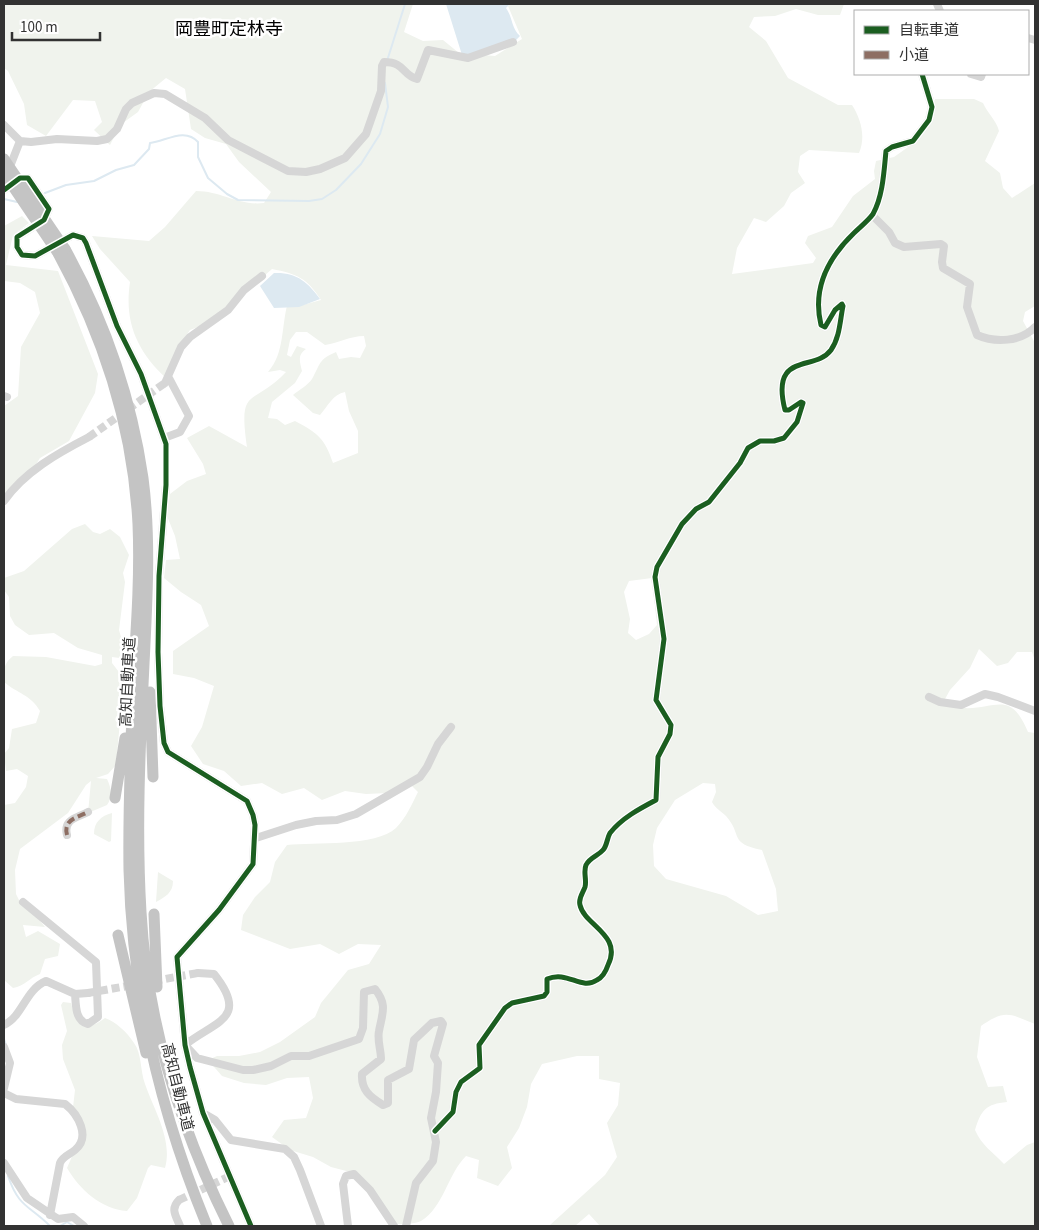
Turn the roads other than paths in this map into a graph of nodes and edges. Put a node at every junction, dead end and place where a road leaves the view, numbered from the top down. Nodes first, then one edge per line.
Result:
1 (513, 42) dead end
2 (922, 75) edge
3 (4, 126) edge
4 (20, 141) junction
5 (4, 159) edge
6 (4, 173) edge
7 (4, 183) edge
8 (4, 190) edge
9 (872, 215) junction
10 (61, 251) junction
11 (262, 276) dead end
12 (1035, 327) edge
13 (89, 437) tunnel mouth
14 (164, 438) junction
15 (4, 501) edge
16 (143, 600) junction
17 (929, 697) dead end
18 (1035, 711) edge
19 (451, 727) dead end
20 (153, 777) dead end
21 (115, 798) dead end
22 (88, 812) dead end
23 (67, 836) dead end
24 (256, 838) junction
25 (23, 902) dead end
26 (154, 914) dead end
27 (118, 935) dead end
28 (198, 973) tunnel mouth
29 (88, 992) tunnel mouth
30 (75, 994) junction
31 (4, 1025) edge
32 (185, 1045) junction
33 (4, 1047) edge
34 (4, 1094) edge
35 (177, 1104) junction
36 (203, 1113) junction
37 (168, 1116) junction
38 (435, 1131) junction
39 (4, 1163) edge
40 (179, 1200) dead end
41 (50, 1215) junction
42 (84, 1226) edge
43 (180, 1226) edge
44 (207, 1226) edge
45 (228, 1226) edge
46 (251, 1226) edge
47 (321, 1226) edge
48 (348, 1226) edge
49 (394, 1226) edge
50 (406, 1226) edge

1 - 4 street
2 - 9 street
3 - 4 street
4 - 7 street
5 - 10 highway, 高知自動車道, bridge
6 - 10 highway, 高知自動車道, bridge
8 - 14 street
9 - 12 street
9 - 38 street
10 - 16 highway, 高知自動車道
11 - 14 street
13 - 15 street
14 - 24 street
16 - 20 highway
16 - 21 highway
16 - 35 highway, 高知自動車道
16 - 37 highway, 高知自動車道
17 - 18 street
19 - 24 street
22 - 23 street
24 - 32 street
25 - 30 street
26 - 35 highway
27 - 37 highway
28 - 32 street
29 - 30 street
30 - 31 street
32 - 36 street
32 - 38 street
33 - 34 street
34 - 41 street
35 - 45 highway, 高知自動車道
36 - 46 street
36 - 47 street
37 - 44 highway, 高知自動車道
38 - 50 street
39 - 41 street
40 - 43 street
41 - 42 street
48 - 49 street

